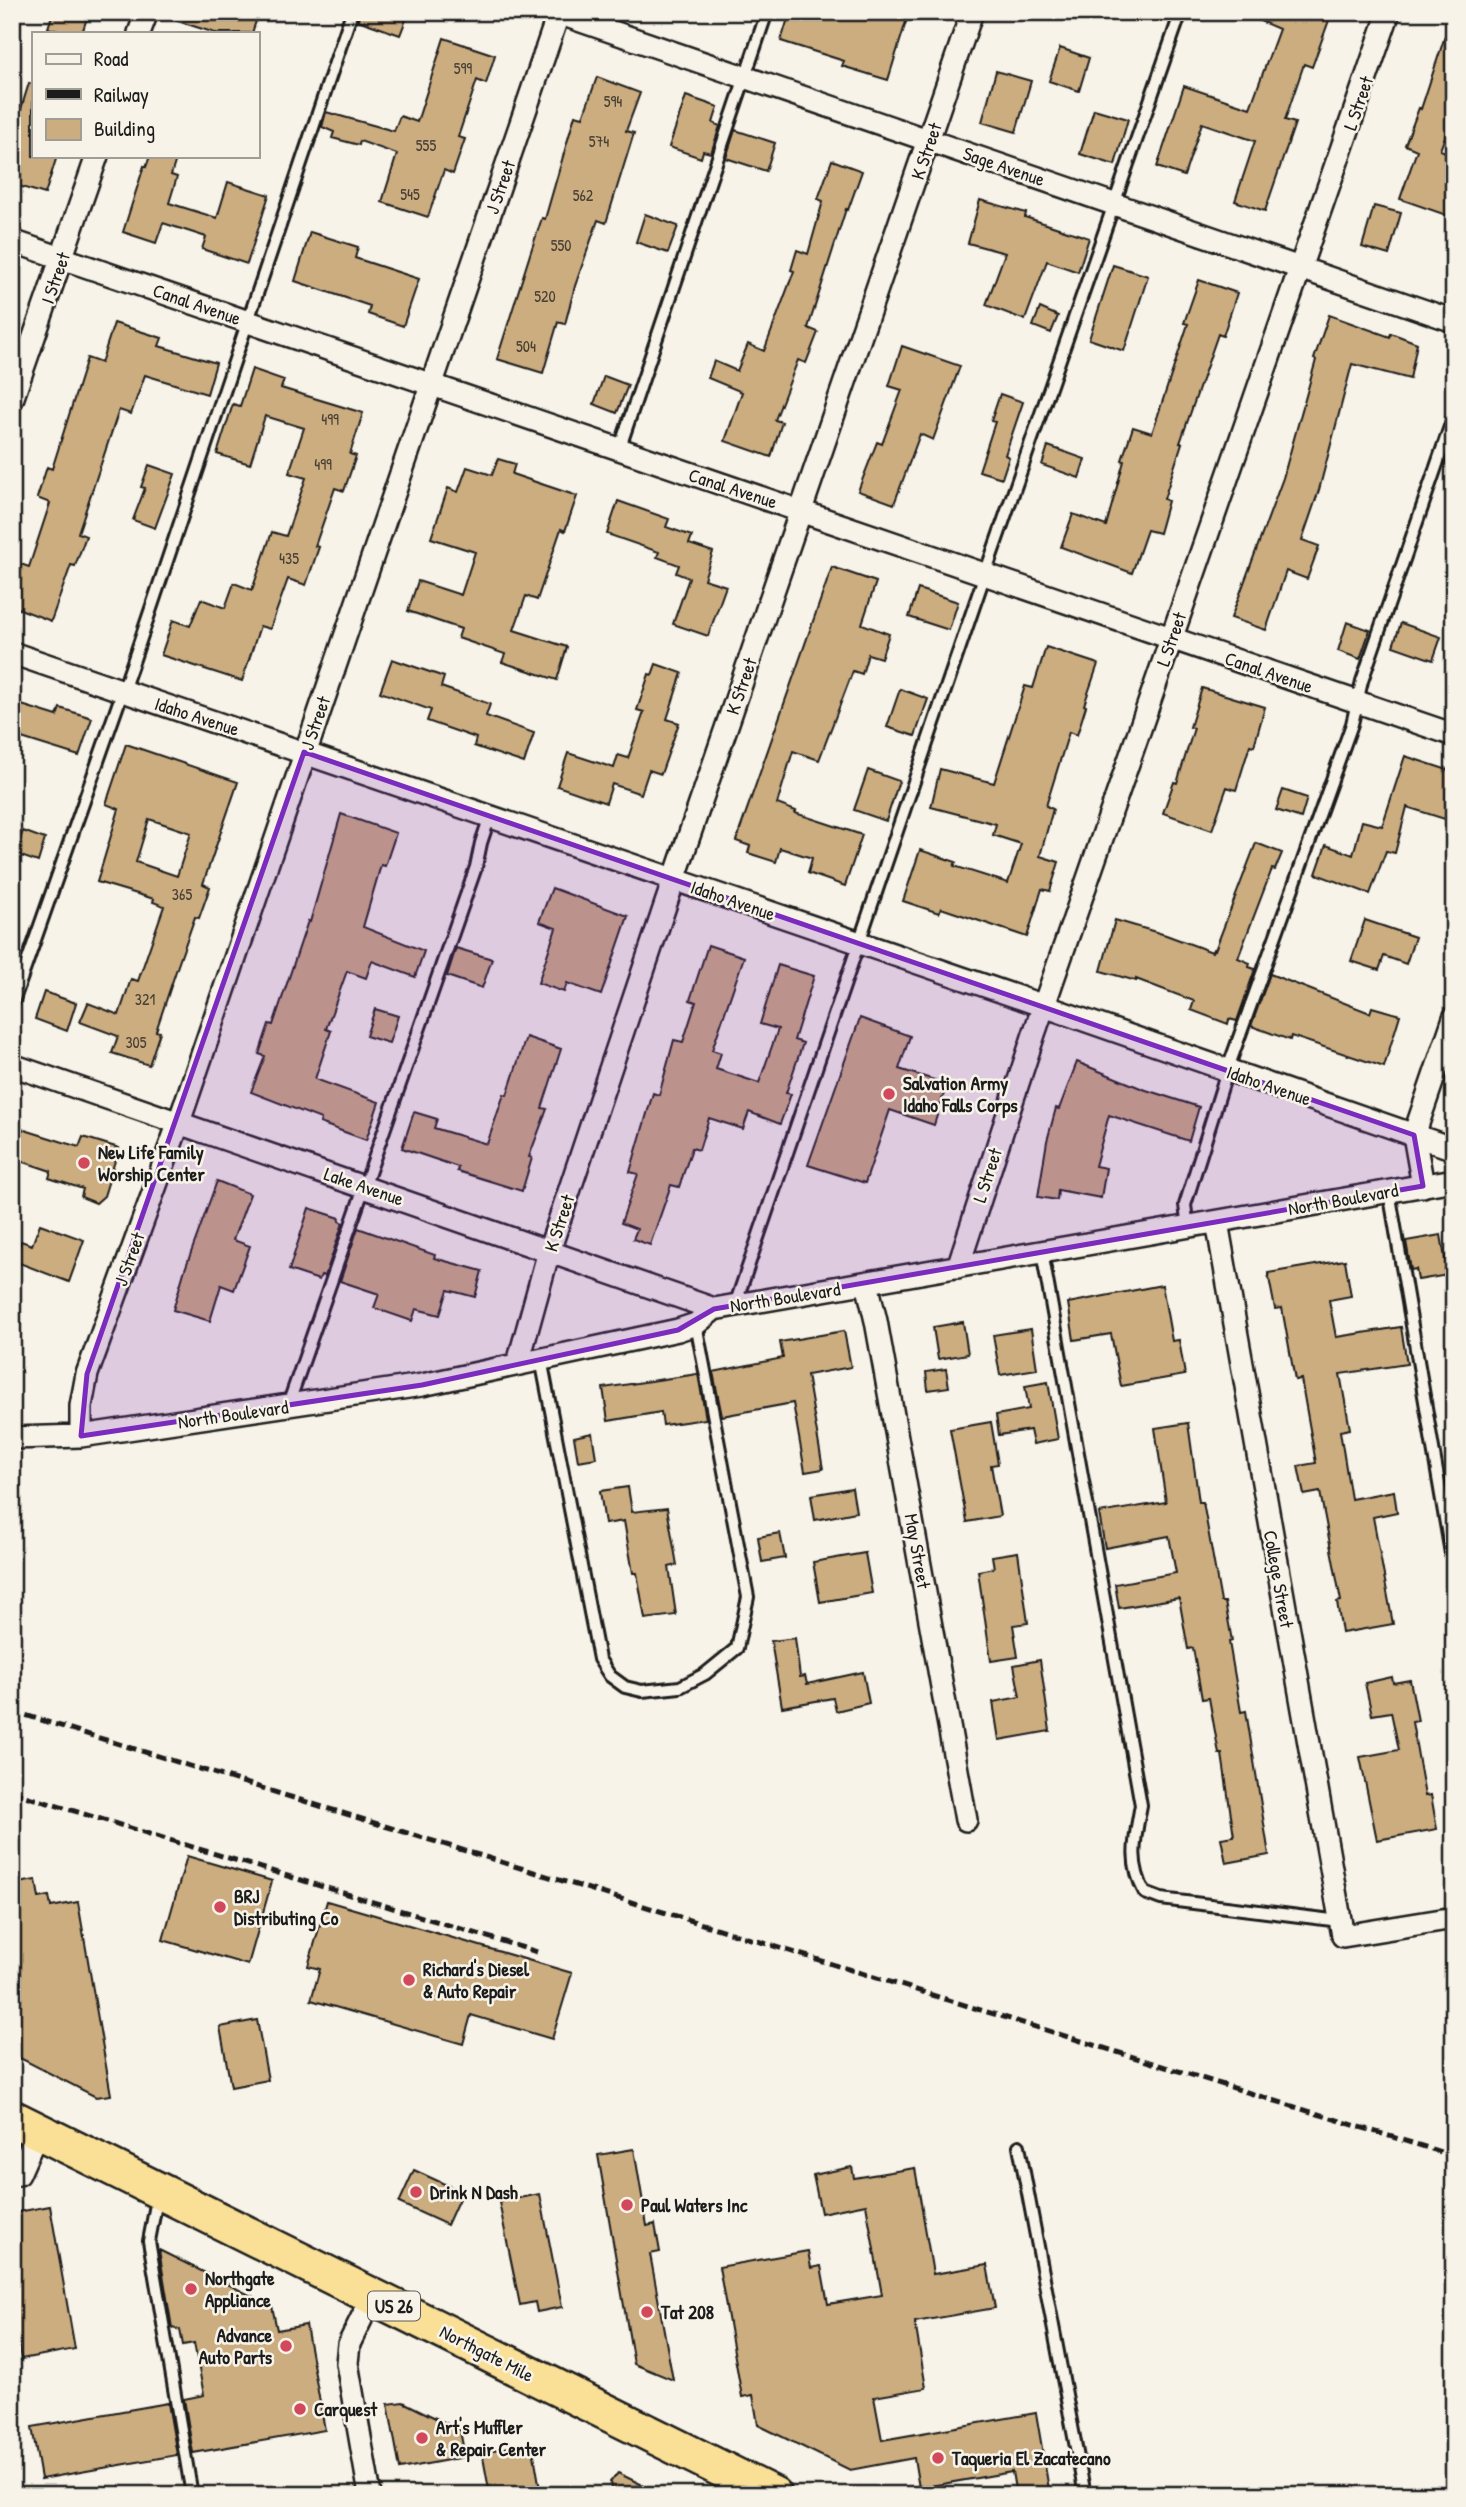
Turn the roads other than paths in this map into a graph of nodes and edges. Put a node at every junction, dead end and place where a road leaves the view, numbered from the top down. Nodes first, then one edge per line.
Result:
1 (146, 12) edge
2 (352, 12) edge
3 (767, 12) edge
4 (972, 12) edge
5 (1181, 12) edge
6 (1389, 12) edge
7 (557, 13) edge
8 (139, 32) edge
9 (744, 79) junction
10 (930, 140) junction
11 (96, 158) edge
12 (1116, 205) junction
13 (12, 241) edge
14 (62, 258) junction
15 (1301, 268) junction
16 (247, 321) junction
17 (1454, 321) edge
18 (432, 386) junction
19 (12, 400) edge
20 (1454, 415) edge
21 (619, 450) junction
22 (801, 510) junction
23 (985, 574) junction
24 (1171, 638) junction
25 (12, 653) edge
26 (123, 691) junction
27 (1357, 702) junction
28 (1454, 735) edge
29 (304, 752) junction
30 (490, 816) junction
31 (674, 880) junction
32 (859, 944) junction
33 (12, 1005) edge
34 (1044, 1006) junction
35 (1454, 1018) edge
36 (12, 1065) edge
37 (1227, 1071) junction
38 (179, 1122) junction
39 (1414, 1135) junction
40 (1454, 1149) edge
41 (1454, 1180) edge
42 (1423, 1185) junction
43 (365, 1186) junction
44 (1389, 1191) junction
45 (1217, 1223) junction
46 (1188, 1228) junction
47 (550, 1251) junction
48 (1042, 1252) junction
49 (958, 1267) junction
50 (867, 1283) junction
51 (725, 1307) junction
52 (696, 1324) junction
53 (541, 1359) junction
54 (517, 1363) junction
55 (287, 1406) junction
56 (81, 1436) junction
57 (12, 1438) edge
58 (1454, 1571) edge
59 (966, 1820) dead end
60 (1454, 1918) edge
61 (1341, 1929) junction
62 (25, 2125) edge
63 (1020, 2146) dead end
64 (12, 2175) edge
65 (159, 2191) junction
66 (373, 2295) junction
67 (763, 2493) edge
68 (192, 2495) edge
69 (370, 2495) edge
70 (1085, 2495) edge

1 - 8 street
2 - 16 lane
3 - 9 lane
4 - 10 street, K Street
5 - 12 lane
6 - 15 street, L Street
7 - 9 street, Sage Avenue
7 - 18 street, J Street
9 - 10 street, Sage Avenue
9 - 21 lane
10 - 12 street, Sage Avenue
10 - 22 street, K Street
11 - 14 street, I Street
12 - 15 street, Sage Avenue
12 - 23 lane
13 - 14 street, Canal Avenue
14 - 16 street, Canal Avenue
14 - 19 street, I Street
15 - 17 street, Sage Avenue
15 - 24 street, L Street
16 - 18 street, Canal Avenue
16 - 26 lane
18 - 21 street, Canal Avenue
18 - 29 street, J Street
20 - 27 lane
21 - 22 street, Canal Avenue
22 - 23 street, Canal Avenue
22 - 31 street, K Street
23 - 24 street, Canal Avenue
23 - 32 lane
24 - 27 street, Canal Avenue
24 - 34 street, L Street
25 - 26 street, Idaho Avenue
26 - 29 street, Idaho Avenue
26 - 33 lane
27 - 28 street, Canal Avenue
27 - 37 lane
29 - 30 street, Idaho Avenue
29 - 38 street, J Street
30 - 31 street, Idaho Avenue
30 - 43 lane
31 - 32 street, Idaho Avenue
31 - 47 street, K Street
32 - 34 street, Idaho Avenue
32 - 51 lane
34 - 37 street, Idaho Avenue
34 - 49 street, L Street
35 - 39 street
36 - 38 street, Lake Avenue
37 - 39 street, Idaho Avenue
37 - 46 lane
38 - 43 street, Lake Avenue
38 - 56 street, J Street
39 - 40 street, Idaho Avenue
39 - 42 street
41 - 42 street, North Boulevard
42 - 44 street, North Boulevard
43 - 47 street, Lake Avenue
43 - 55 lane
44 - 45 street, North Boulevard
44 - 58 lane
45 - 46 street, North Boulevard
45 - 61 street, College Street
46 - 48 street, North Boulevard
47 - 51 street, Lake Avenue
47 - 54 street, K Street
48 - 49 street, North Boulevard
48 - 61 lane
49 - 50 street, North Boulevard
50 - 51 street, North Boulevard
50 - 59 street, May Street
51 - 52 street, North Boulevard
52 - 53 street, North Boulevard
52 - 53 lane
53 - 54 street, North Boulevard
54 - 55 street, North Boulevard
55 - 56 street, North Boulevard
56 - 57 street, North Boulevard
60 - 61 street
62 - 64 street
62 - 65 highway, Northgate Mile / US 26
63 - 70 lane
65 - 66 highway, Northgate Mile / US 26
65 - 68 lane
66 - 67 highway, Northgate Mile / US 26
66 - 69 street

